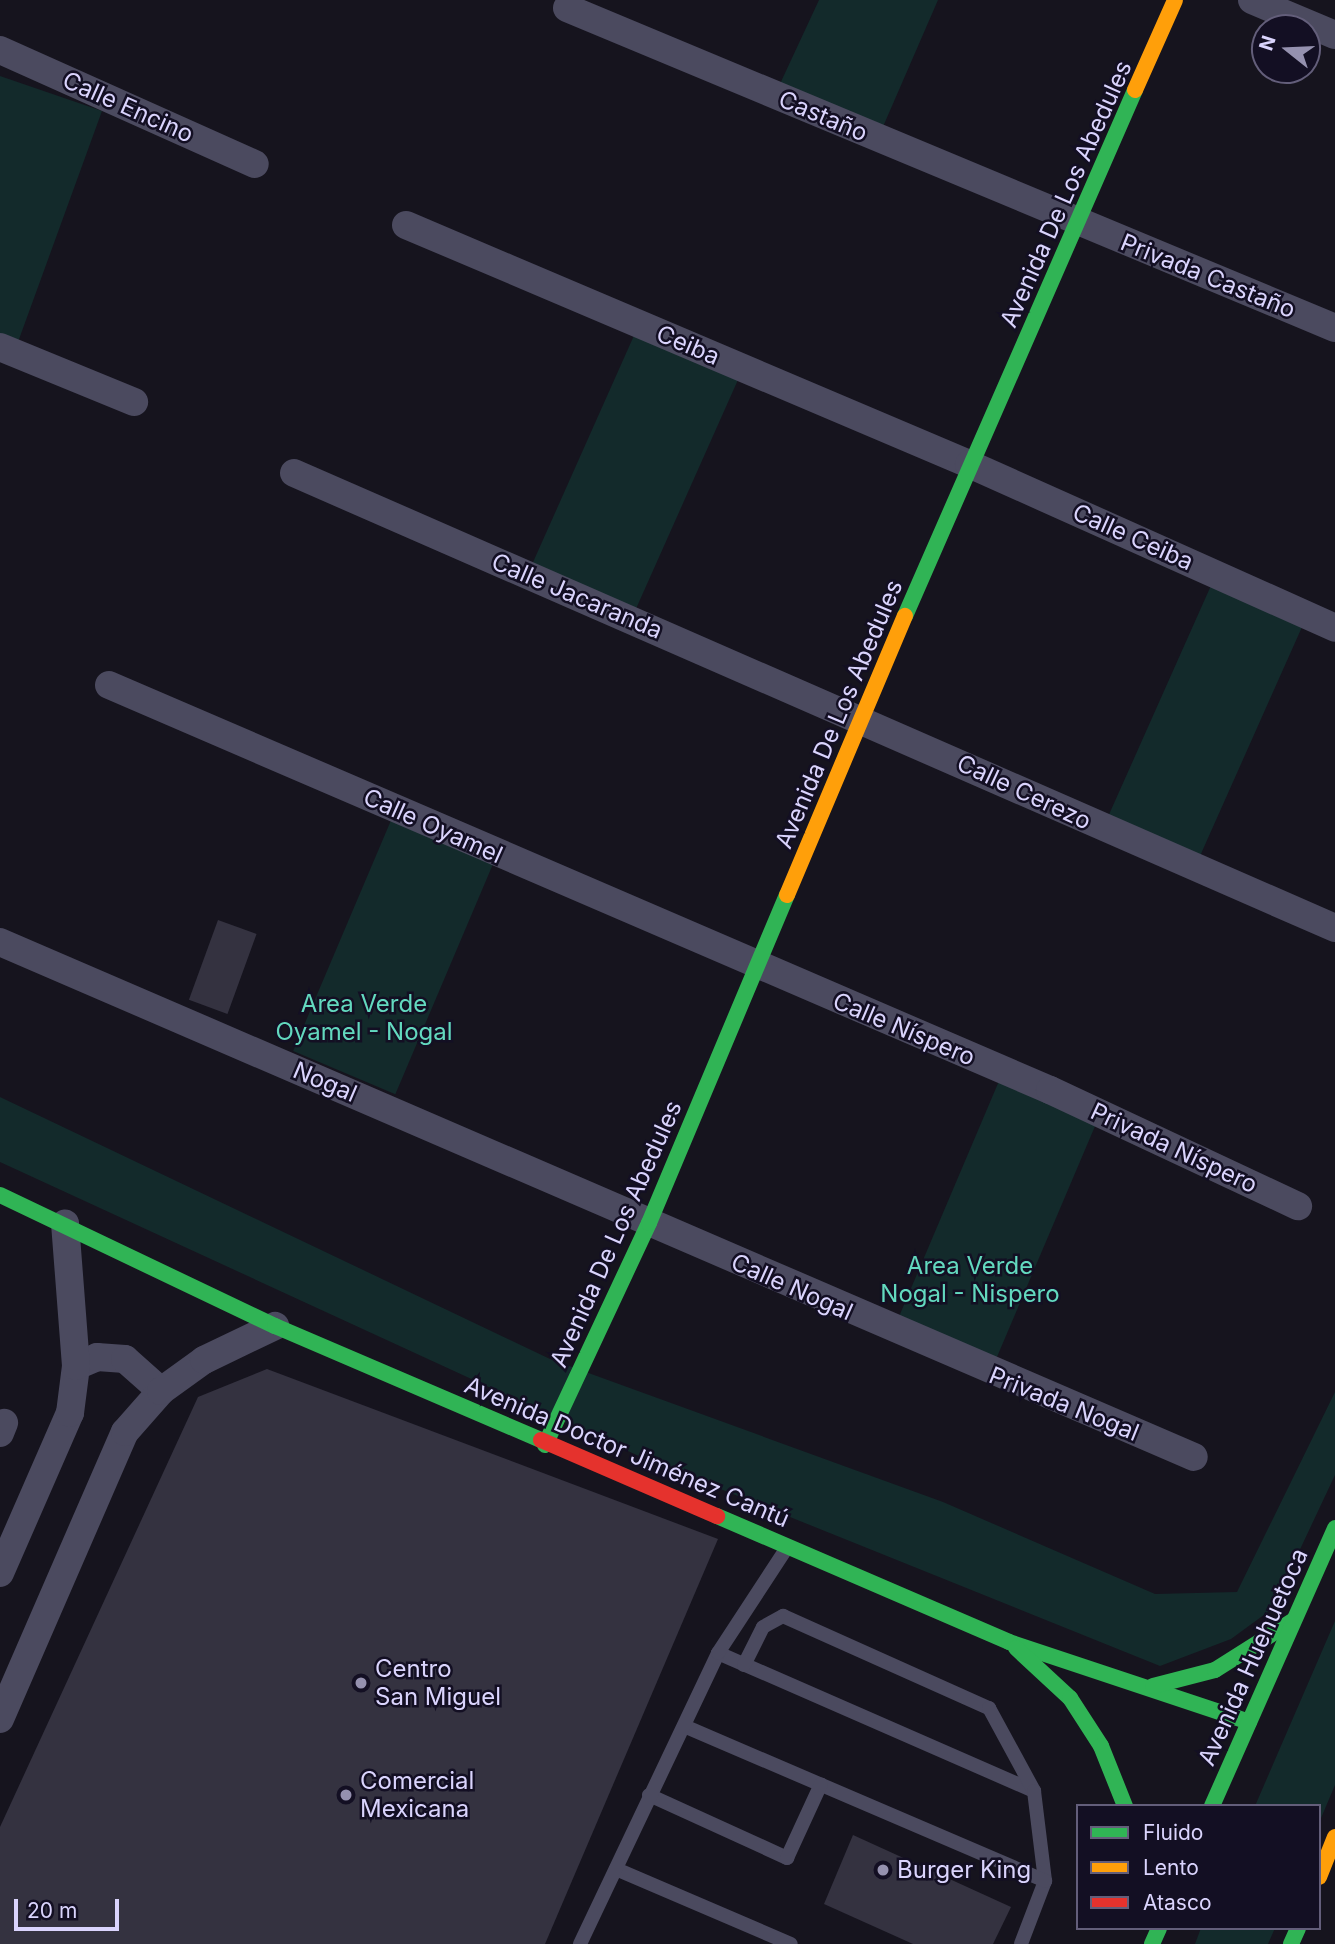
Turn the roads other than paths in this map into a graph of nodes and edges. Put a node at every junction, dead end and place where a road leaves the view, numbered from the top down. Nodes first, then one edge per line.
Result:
1 (1175, 0) edge
2 (1252, 0) edge
3 (567, 8) dead end
4 (1335, 35) edge
5 (0, 50) edge
6 (256, 164) dead end
7 (1080, 223) junction
8 (406, 225) dead end
9 (1335, 328) edge
10 (0, 348) edge
11 (134, 402) dead end
12 (970, 464) junction
13 (294, 473) dead end
14 (1335, 628) edge
15 (109, 684) dead end
16 (861, 718) junction
17 (1335, 928) edge
18 (0, 942) edge
19 (757, 968) junction
20 (1051, 1090) joint
21 (0, 1195) edge
22 (1298, 1206) dead end
23 (65, 1223) junction
24 (649, 1223) junction
25 (275, 1326) junction
26 (935, 1350) joint
27 (76, 1366) junction
28 (161, 1391) junction
29 (545, 1445) junction
30 (1194, 1457) dead end
31 (1335, 1528) edge
32 (790, 1544) junction
33 (0, 1573) edge
34 (1294, 1619) junction
35 (1009, 1642) junction
36 (718, 1653) junction
37 (744, 1665) junction
38 (1153, 1686) junction
39 (0, 1719) edge
40 (1249, 1722) junction
41 (684, 1726) junction
42 (821, 1784) junction
43 (1034, 1791) junction
44 (649, 1795) junction
45 (1124, 1804) edge
46 (1213, 1804) edge
47 (1335, 1837) edge
48 (616, 1869) junction
49 (1321, 1872) edge
50 (1045, 1881) junction
51 (580, 1944) edge
52 (791, 1944) edge
53 (1021, 1944) edge

1 - 7 street, Avenida De Los Abedules
2 - 4 street
3 - 7 street, Castaño
5 - 6 street, Calle Encino
7 - 9 street, Privada Castaño
7 - 12 street, Avenida De Los Abedules
8 - 12 street, Ceiba
10 - 11 street
12 - 14 street, Calle Ceiba
12 - 16 street, Avenida De Los Abedules
13 - 16 street, Calle Jacaranda
15 - 19 street, Calle Oyamel
16 - 17 street, Calle Cerezo
16 - 19 street, Avenida De Los Abedules
18 - 24 street, Nogal
19 - 20 street, Calle Níspero
19 - 24 street, Avenida De Los Abedules
20 - 22 street, Privada Níspero
21 - 23 street, Avenida Doctor Jiménez Cantú
23 - 25 street, Avenida Doctor Jiménez Cantú
23 - 27 street
24 - 26 street, Calle Nogal
24 - 29 street, Avenida De Los Abedules
25 - 28 street
25 - 29 street, Avenida Doctor Jiménez Cantú
26 - 30 street, Privada Nogal
27 - 28 street
27 - 33 street
28 - 39 street
29 - 32 street, Avenida Doctor Jiménez Cantú
31 - 34 street, Avenida Huehuetoca
32 - 35 street, Avenida Doctor Jiménez Cantú
32 - 36 lane
34 - 38 street
34 - 40 street, Avenida Huehuetoca
35 - 38 street, Avenida Doctor Jiménez Cantú
35 - 45 street
36 - 37 lane
36 - 41 lane
37 - 43 lane
37 - 43 lane
38 - 40 street, Avenida Doctor Jiménez Cantú
40 - 46 street, Avenida Huehuetoca
41 - 42 lane
41 - 44 lane
42 - 44 lane
42 - 50 lane
43 - 50 lane
44 - 48 lane
47 - 49 street
48 - 51 lane
48 - 52 lane
50 - 53 lane

